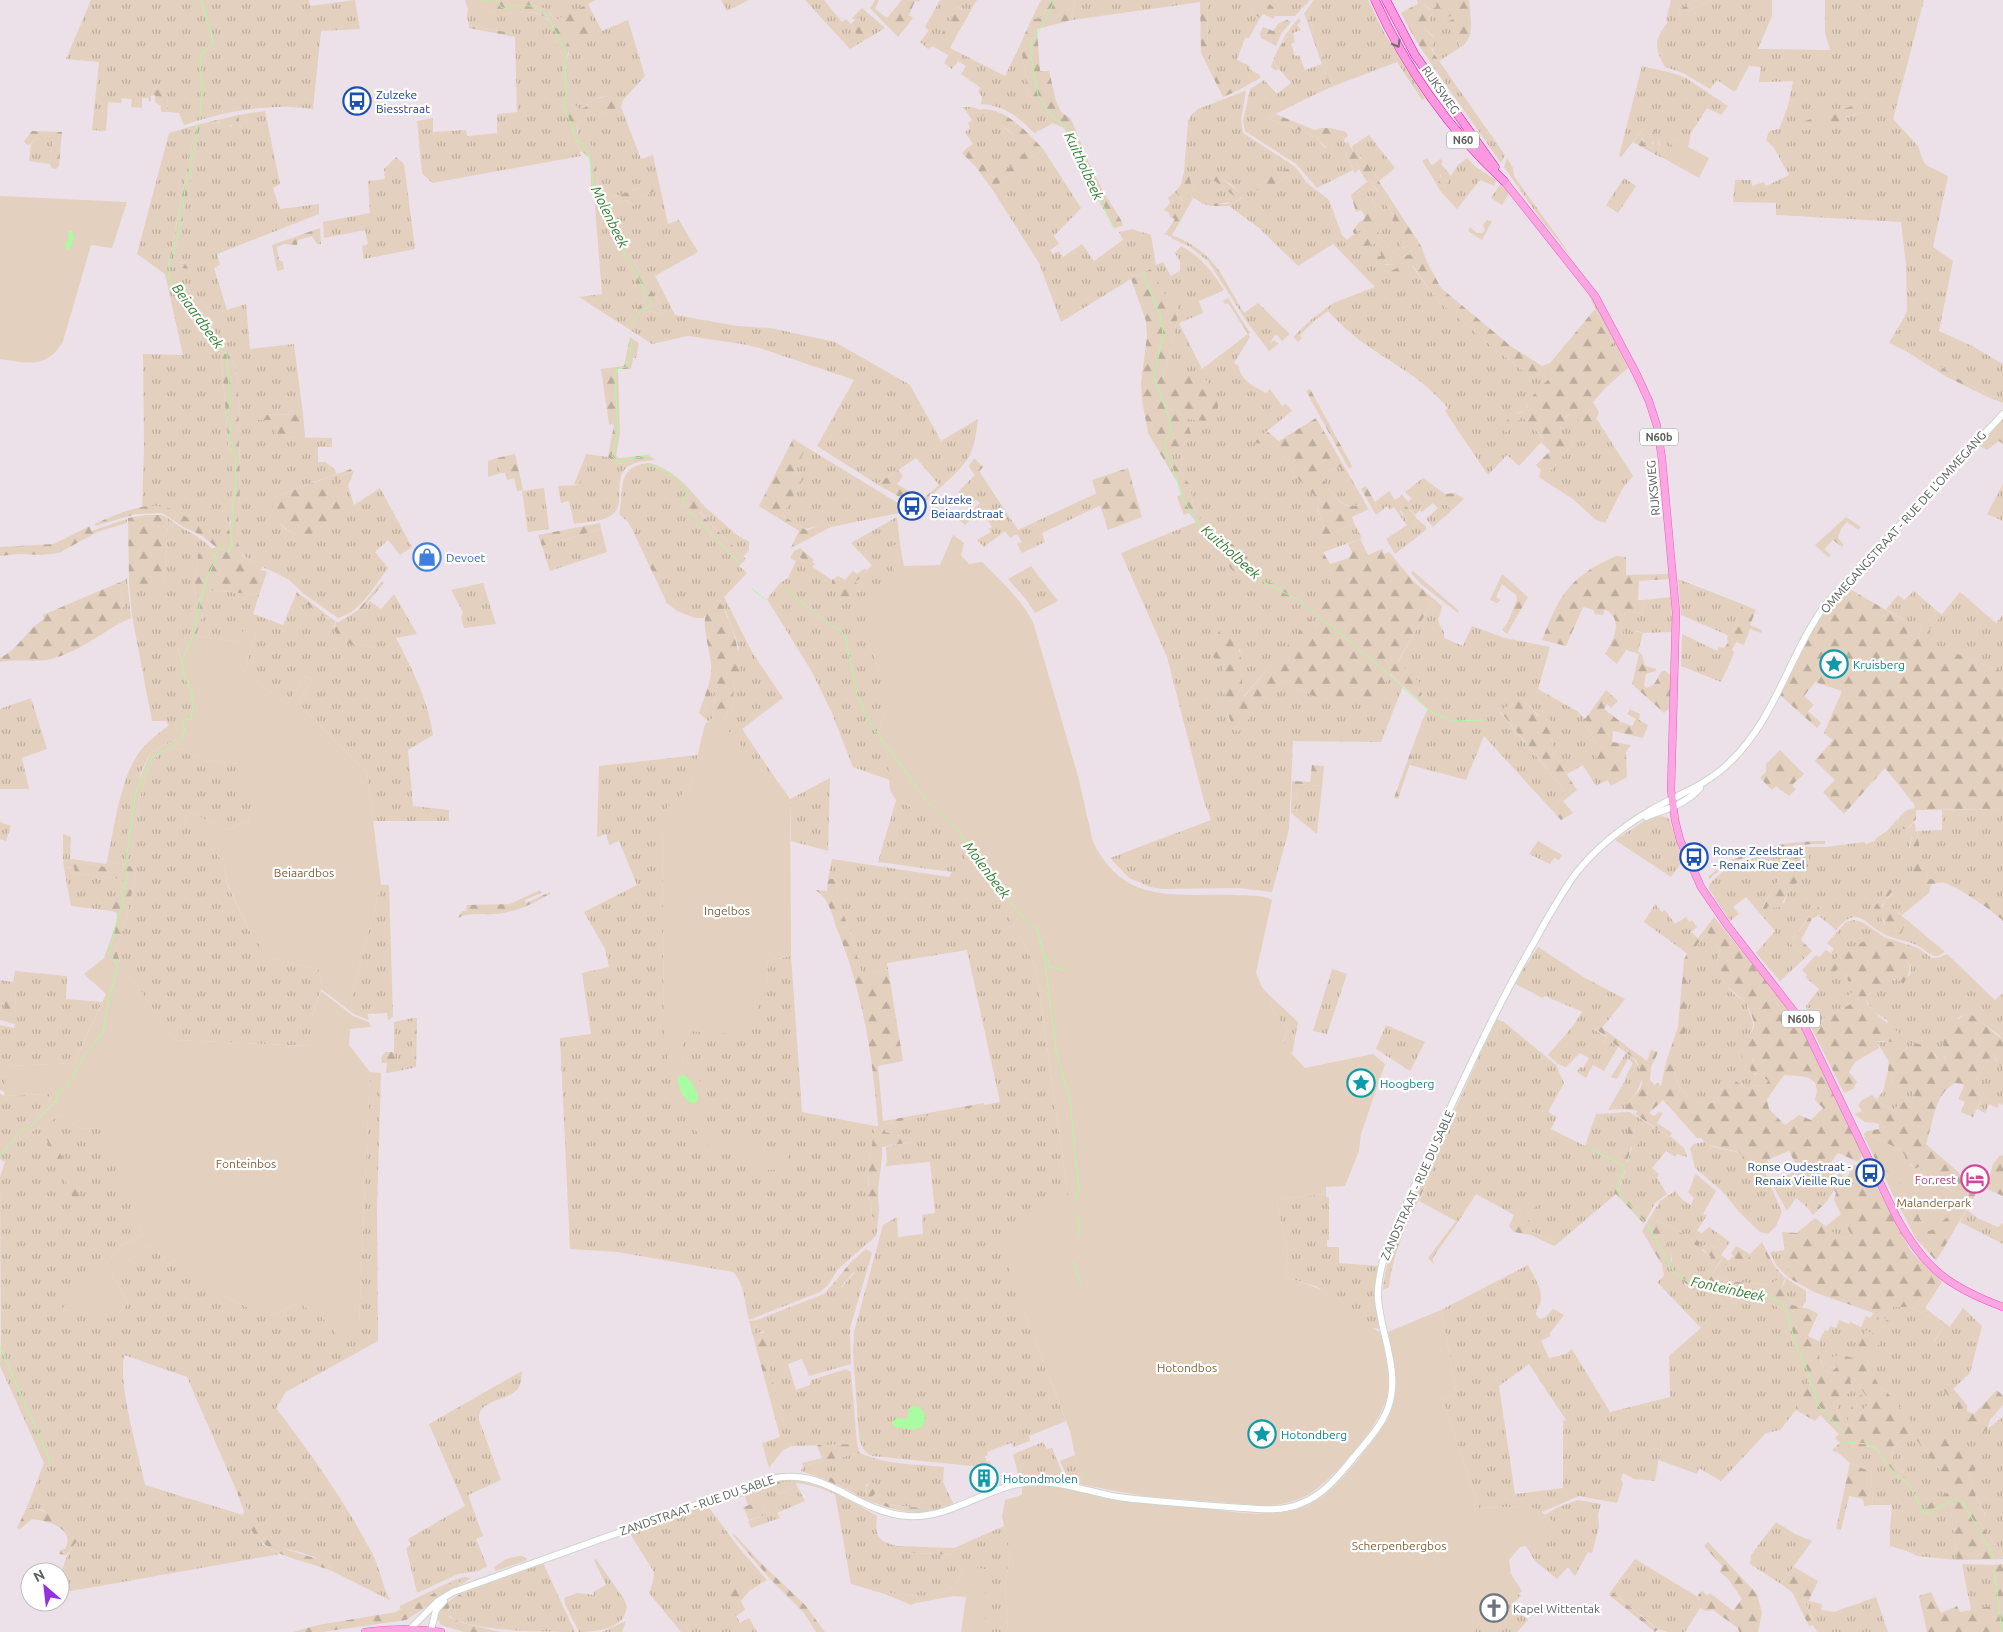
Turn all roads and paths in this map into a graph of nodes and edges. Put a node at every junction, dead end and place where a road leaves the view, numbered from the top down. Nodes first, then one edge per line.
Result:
1 (1375, 0) edge
2 (1386, 0) edge
3 (1504, 181) junction
4 (2003, 414) edge
5 (1707, 781) junction
6 (1673, 799) junction
7 (1674, 808) junction
8 (1636, 821) junction
9 (2003, 1307) edge
10 (462, 1590) junction
11 (411, 1628) junction
12 (431, 1630) junction
13 (365, 1632) edge
14 (441, 1632) edge

1 -> 3 highway, RIJKSWEG / N60
2 - 3 highway, RIJKSWEG / N60
3 - 6 main road, RIJKSWEG / N60b
4 - 5 main road, OMMEGANGSTRAAT - RUE DE L'OMMEGANG
5 - 6 main road, OMMEGANGSTRAAT - RUE DE L'OMMEGANG
5 - 7 main road, OMMEGANGSTRAAT - RUE DE L'OMMEGANG
6 - 7 main road, RIJKSWEG / N60b
6 - 8 main road, ZANDSTRAAT - RUE DU SABLE
7 - 8 main road, ZANDSTRAAT - RUE DU SABLE
7 - 9 main road, N60b
8 - 10 main road, ZANDSTRAAT - RUE DU SABLE
10 - 11 main road, ZANDSTRAAT - RUE DU SABLE
10 - 12 main road, ZANDSTRAAT - RUE DU SABLE
11 - 12 main road
11 - 13 main road
12 - 14 main road

